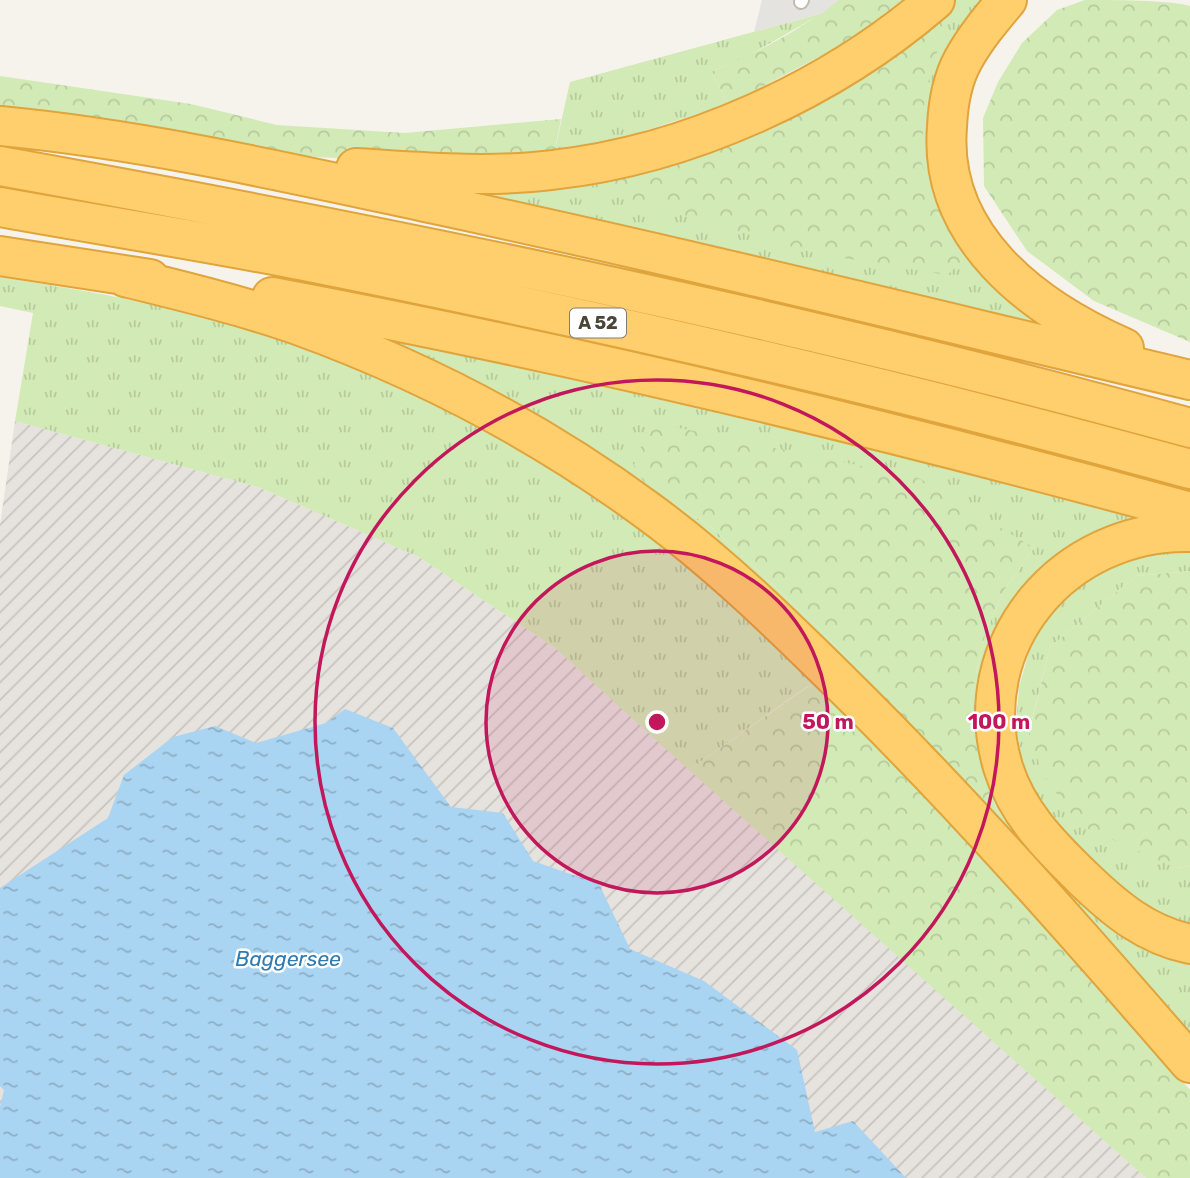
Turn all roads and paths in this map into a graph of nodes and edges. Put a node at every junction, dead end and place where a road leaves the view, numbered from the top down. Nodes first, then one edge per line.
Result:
1 (935, 0) edge
2 (1007, 0) edge
3 (0, 126) edge
4 (229, 161) junction
5 (0, 166) edge
6 (0, 207) edge
7 (0, 256) edge
8 (125, 277) junction
9 (1190, 379) edge
10 (1190, 428) edge
11 (1190, 469) edge
12 (1190, 512) edge
13 (1190, 532) edge
14 (1190, 944) edge
15 (1190, 1063) edge

1 - 4 highway
2 - 9 highway
3 - 4 highway
4 - 9 highway
5 - 10 highway, A 52
6 - 11 highway, A 52
7 - 8 highway
8 - 12 highway
8 - 15 highway
13 - 14 highway

